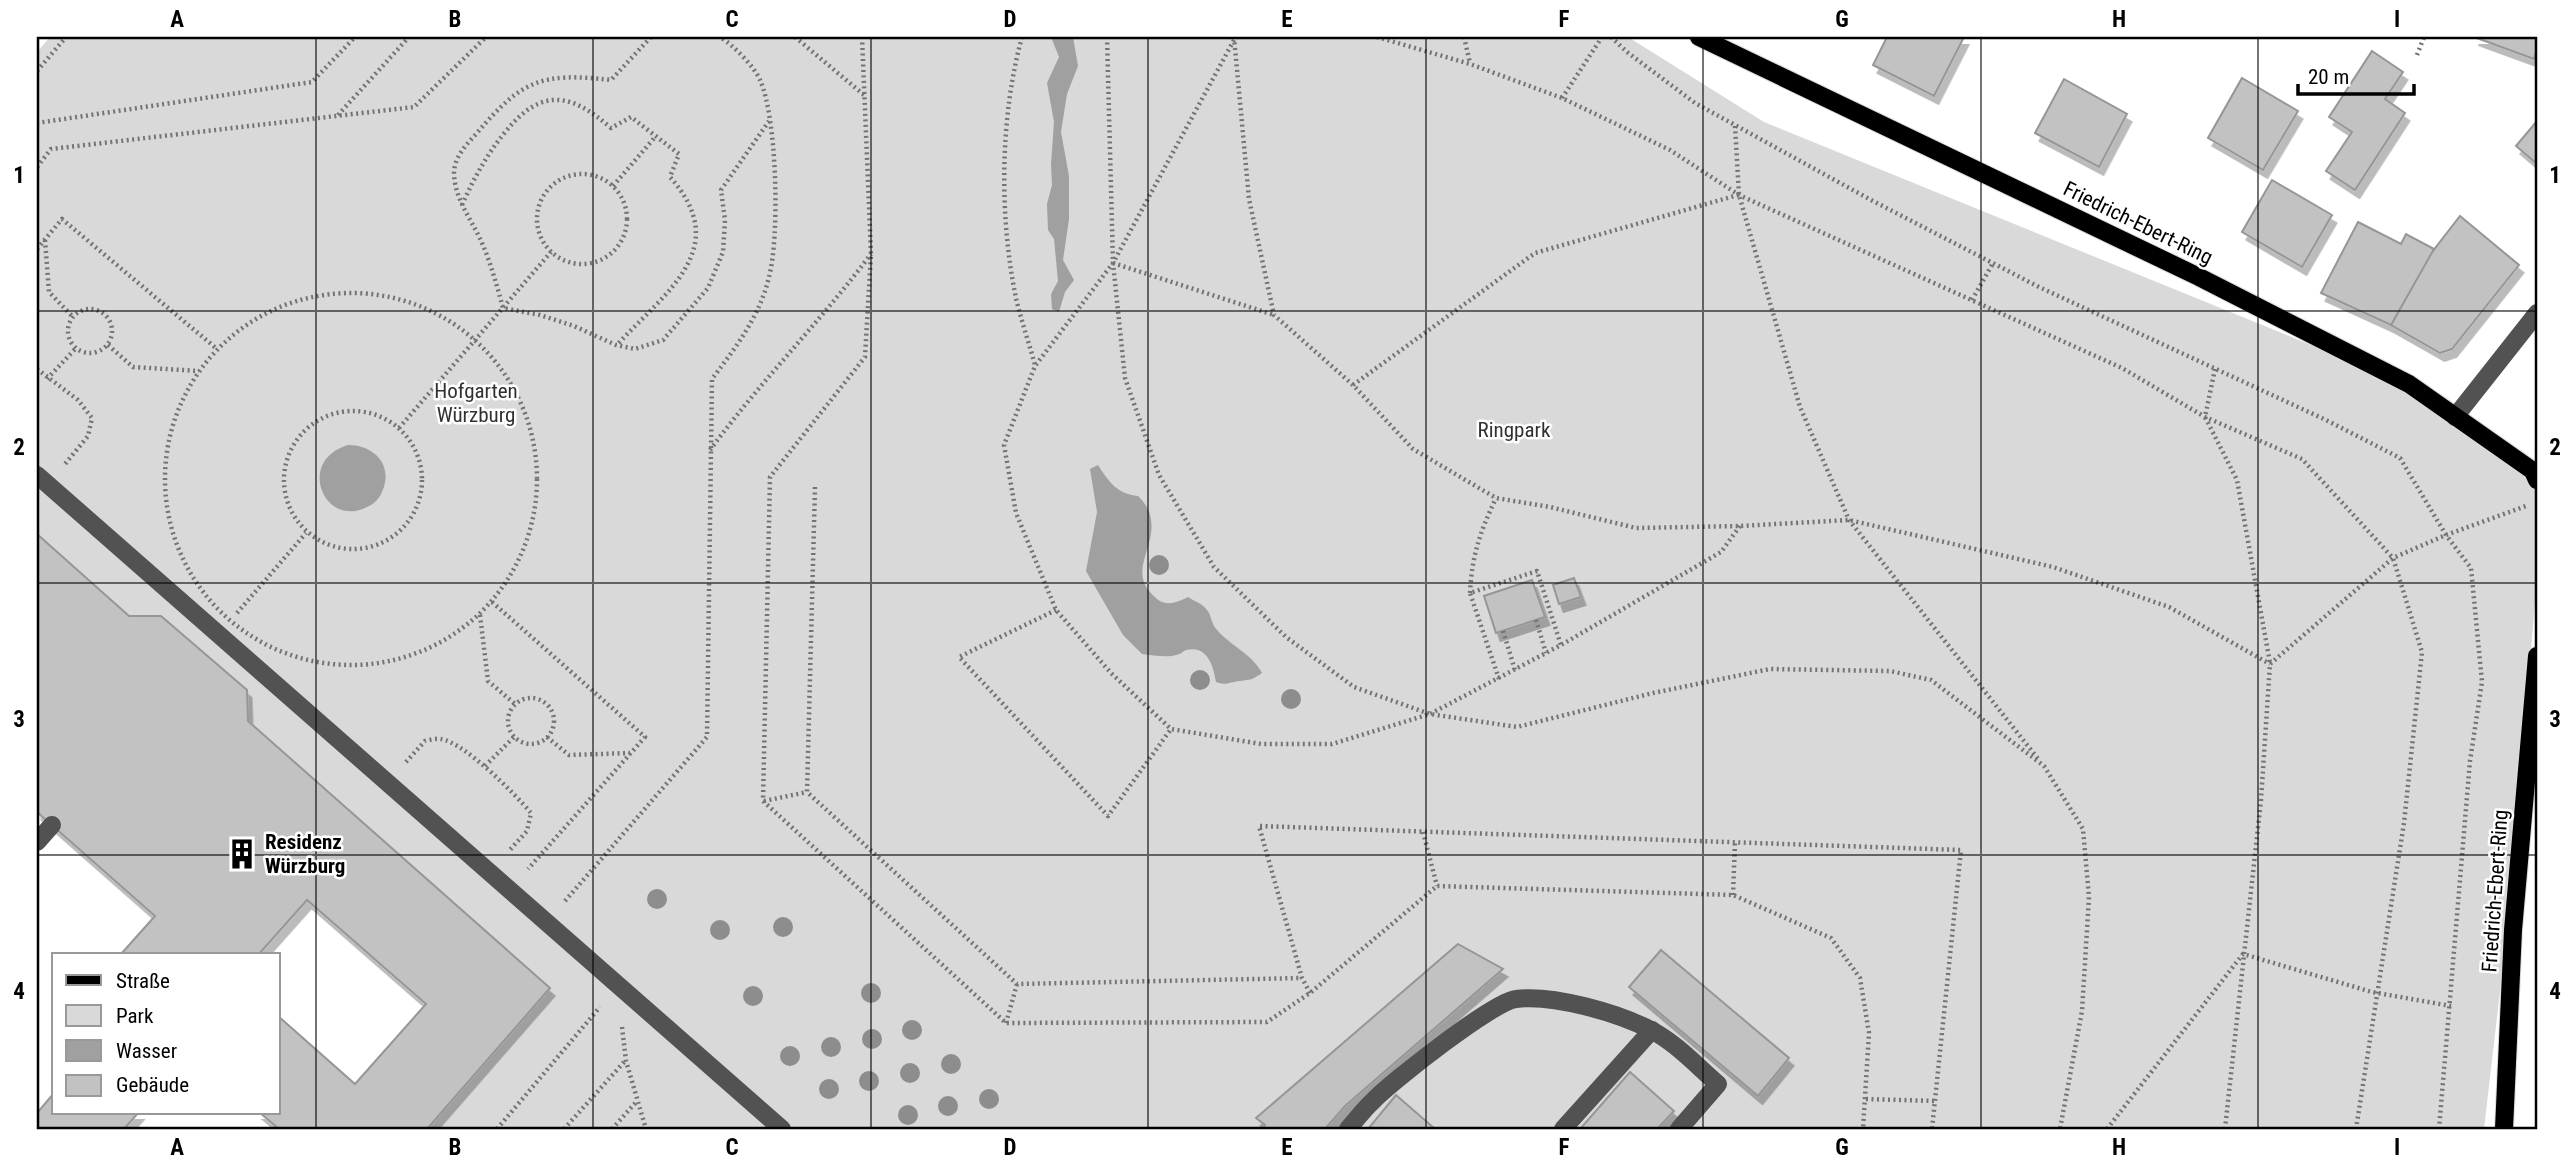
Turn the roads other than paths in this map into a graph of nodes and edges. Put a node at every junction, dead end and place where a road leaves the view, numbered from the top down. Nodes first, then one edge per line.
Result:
1 (1699, 37) edge
2 (2537, 313) edge
3 (2455, 417) junction
4 (42, 480) edge
5 (2537, 480) edge
6 (2537, 656) edge
7 (52, 825) dead end
8 (37, 842) edge
9 (1652, 1030) junction
10 (782, 1129) edge
11 (1348, 1129) edge
12 (1563, 1129) edge
13 (1679, 1129) edge
14 (2504, 1129) edge

1 - 3 main road, Friedrich-Ebert-Ring
2 - 3 street
3 - 5 main road, Friedrich-Ebert-Ring
4 - 10 street
6 - 14 main road, Friedrich-Ebert-Ring
7 - 8 street
9 - 11 street
9 - 12 street
9 - 13 street

